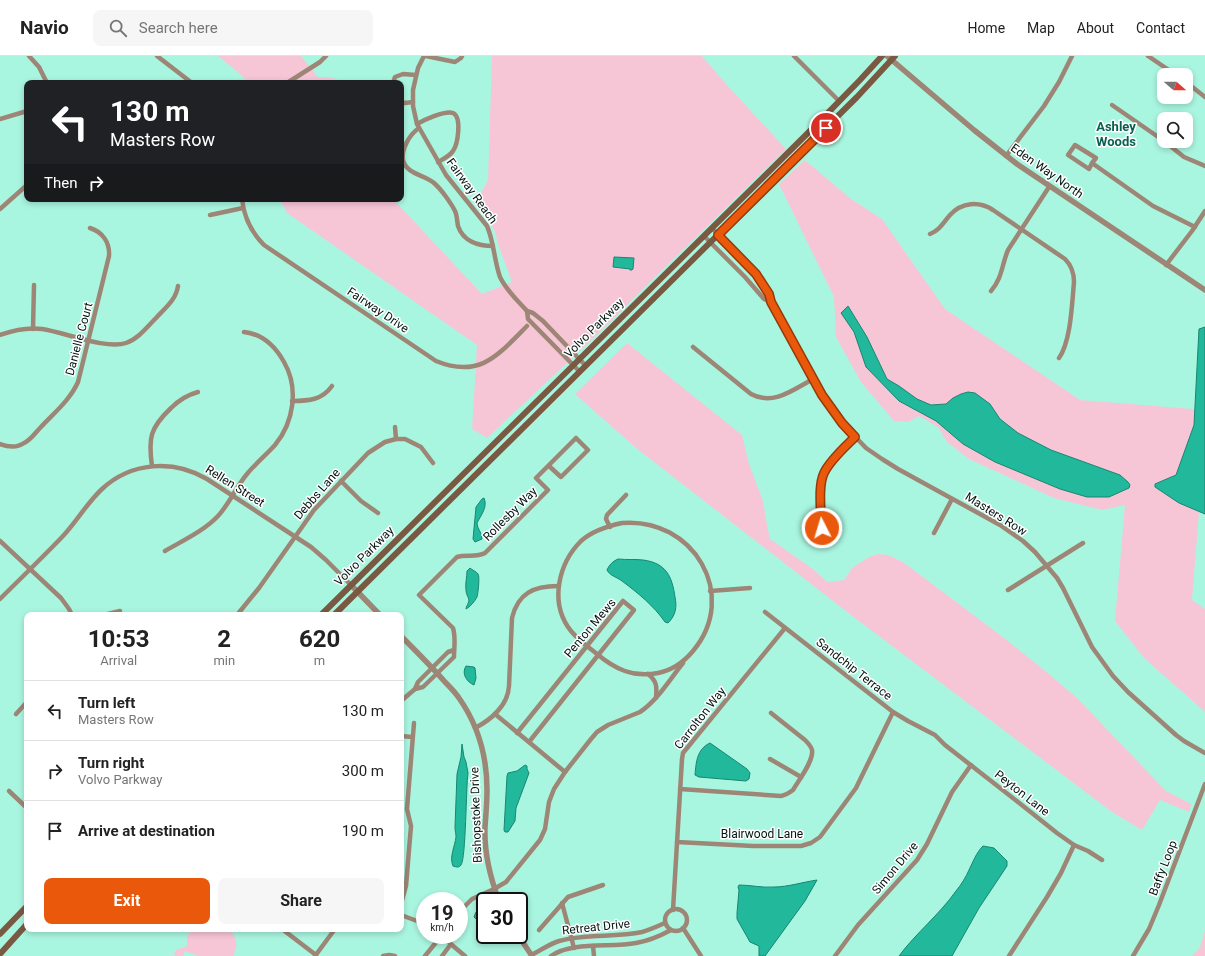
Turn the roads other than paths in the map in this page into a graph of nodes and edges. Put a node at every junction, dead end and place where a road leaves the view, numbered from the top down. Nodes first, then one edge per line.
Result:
1 (29, 56) edge
2 (157, 56) edge
3 (326, 56) edge
4 (425, 56) edge
5 (462, 56) edge
6 (794, 56) edge
7 (882, 56) edge
8 (1072, 56) edge
9 (1148, 56) edge
10 (891, 57) edge
11 (1166, 68) edge
12 (416, 75) junction
13 (46, 80) edge
14 (188, 80) edge
15 (292, 80) edge
16 (394, 80) edge
17 (1193, 87) edge
18 (1205, 96) edge
19 (839, 101) junction
20 (413, 102) junction
21 (404, 103) edge
22 (1112, 105) dead end
23 (24, 111) edge
24 (0, 119) edge
25 (418, 126) junction
26 (1157, 136) edge
27 (1173, 148) edge
28 (404, 150) edge
29 (1006, 156) junction
30 (404, 162) edge
31 (438, 162) junction
32 (1092, 163) junction
33 (1205, 166) edge
34 (1049, 186) junction
35 (24, 188) edge
36 (242, 202) edge
37 (0, 208) edge
38 (243, 208) junction
39 (1205, 211) edge
40 (210, 214) dead end
41 (1195, 226) junction
42 (90, 228) dead end
43 (712, 228) junction
44 (1021, 229) junction
45 (930, 234) dead end
46 (718, 235) junction
47 (704, 236) junction
48 (710, 242) junction
49 (493, 246) junction
50 (1166, 265) junction
51 (34, 285) dead end
52 (178, 286) dead end
53 (1205, 290) edge
54 (991, 291) dead end
55 (771, 302) junction
56 (527, 311) junction
57 (527, 326) dead end
58 (33, 328) junction
59 (244, 332) dead end
60 (0, 335) edge
61 (89, 340) junction
62 (693, 347) dead end
63 (1059, 358) dead end
64 (579, 359) junction
65 (573, 365) junction
66 (585, 365) junction
67 (579, 371) junction
68 (813, 379) junction
69 (332, 386) dead end
70 (198, 392) dead end
71 (292, 401) junction
72 (395, 427) dead end
73 (855, 437) junction
74 (396, 439) junction
75 (0, 444) edge
76 (433, 463) dead end
77 (152, 466) junction
78 (549, 466) junction
79 (341, 481) junction
80 (232, 495) junction
81 (626, 495) dead end
82 (952, 499) junction
83 (378, 512) dead end
84 (610, 527) junction
85 (827, 533) dead end
86 (934, 533) dead end
87 (295, 536) junction
88 (0, 541) edge
89 (1083, 543) dead end
90 (165, 551) dead end
91 (1047, 566) junction
92 (30, 569) junction
93 (350, 585) junction
94 (558, 586) junction
95 (750, 588) dead end
96 (1008, 590) dead end
97 (710, 591) junction
98 (357, 592) junction
99 (0, 598) edge
100 (120, 611) dead end
101 (70, 612) edge
102 (116, 612) edge
103 (239, 612) edge
104 (324, 612) edge
105 (337, 612) edge
106 (377, 612) edge
107 (765, 612) dead end
108 (785, 628) junction
109 (404, 639) edge
110 (587, 646) junction
111 (454, 650) junction
112 (598, 655) junction
113 (685, 660) junction
114 (432, 667) junction
115 (438, 673) junction
116 (648, 674) junction
117 (415, 689) junction
118 (404, 698) edge
119 (656, 698) junction
120 (24, 705) edge
121 (893, 712) junction
122 (770, 713) dead end
123 (16, 714) dead end
124 (495, 714) junction
125 (414, 722) dead end
126 (475, 728) junction
127 (517, 732) junction
128 (935, 734) joint
129 (404, 736) edge
130 (412, 737) junction
131 (528, 742) junction
132 (1205, 754) edge
133 (770, 760) dead end
134 (971, 765) junction
135 (565, 772) junction
136 (800, 777) junction
137 (1205, 784) edge
138 (680, 789) junction
139 (9, 791) dead end
140 (24, 805) edge
141 (677, 842) junction
142 (1074, 845) junction
143 (1102, 860) dead end
144 (603, 885) dead end
145 (494, 889) junction
146 (495, 892) edge
147 (404, 893) edge
148 (468, 902) edge
149 (562, 903) junction
150 (24, 909) edge
151 (673, 910) junction
152 (404, 916) edge
153 (416, 921) edge
154 (665, 923) junction
155 (24, 927) edge
156 (683, 928) junction
157 (539, 930) dead end
158 (671, 930) junction
159 (286, 932) edge
160 (333, 932) edge
161 (0, 934) edge
162 (572, 939) junction
163 (434, 944) edge
164 (451, 944) joint
165 (524, 944) edge
166 (593, 946) junction
167 (574, 948) junction
168 (0, 954) edge
169 (316, 955) edge
170 (383, 956) edge
171 (395, 956) edge
172 (425, 956) edge
173 (442, 956) edge
174 (465, 956) edge
175 (531, 956) edge
176 (551, 956) edge
177 (594, 956) edge
178 (701, 956) edge
179 (835, 956) edge
180 (1009, 956) edge
181 (1133, 956) edge

1 - 13 street
2 - 14 street
3 - 15 street
4 - 5 street
4 - 12 street, Fairway Reach
6 - 19 street
7 - 19 main road, Volvo Parkway
8 - 29 street
9 - 11 street
10 - 29 street, Eden Way North
10 - 46 main road, Volvo Parkway
12 - 16 street
12 - 20 street, Fairway Reach
17 - 18 street
19 - 43 main road, Volvo Parkway
20 - 21 street
20 - 25 street, Fairway Reach
22 - 26 street
23 - 24 street
25 - 28 street
25 - 31 street, Fairway Reach
25 - 31 street
27 - 33 street
29 - 34 street, Eden Way North
30 - 49 street
31 - 49 street, Fairway Reach
32 - 32 street
32 - 41 street
34 - 44 street
34 - 50 street, Eden Way North
35 - 37 street
36 - 38 street, Fairway Drive
38 - 40 street
38 - 57 street, Fairway Drive
39 - 41 street
41 - 50 street
42 - 61 street, Danielle Court
43 - 46 street, Masters Row
43 - 47 main road, Volvo Parkway
44 - 45 street
44 - 54 street
44 - 63 street
46 - 48 main road, Volvo Parkway
46 - 55 street, Masters Row
47 - 48 street, Masters Row
47 - 64 main road, Volvo Parkway
48 - 55 street, Masters Row
48 - 66 main road, Volvo Parkway
49 - 56 street, Fairway Reach
50 - 53 street, Eden Way North
51 - 58 street
52 - 61 street
55 - 68 street, Masters Row
56 - 64 street, Fairway Reach
56 - 65 street, Fairway Reach
58 - 60 street
58 - 61 street
59 - 71 street
61 - 75 street, Danielle Court
62 - 68 street
64 - 65 main road, Volvo Parkway
64 - 66 street, Fairway Reach
65 - 67 street, Fairway Reach
65 - 93 main road, Volvo Parkway
66 - 67 main road, Volvo Parkway
67 - 98 main road, Volvo Parkway
68 - 73 street, Masters Row
69 - 71 street
70 - 77 street
71 - 80 street
72 - 74 street
73 - 82 street, Masters Row
73 - 85 street
74 - 76 street
74 - 79 street, Debbs Lane
77 - 80 street, Rellen Street
77 - 92 street, Rellen Street
78 - 78 street, Rollesby Way
78 - 111 street, Rollesby Way
79 - 83 street
79 - 87 street, Debbs Lane
80 - 87 street, Rellen Street
80 - 90 street
81 - 84 street
82 - 86 street
82 - 91 street, Masters Row
84 - 94 street
84 - 97 street
87 - 93 street, Rellen Street
87 - 103 street, Debbs Lane
88 - 92 street
89 - 91 street
91 - 96 street
91 - 132 street, Masters Row
92 - 99 street, Rellen Street
92 - 101 street
93 - 98 street
93 - 104 main road, Volvo Parkway
94 - 110 street
94 - 124 street
95 - 97 street
97 - 113 street
98 - 105 main road, Volvo Parkway
98 - 106 street
100 - 102 street
107 - 108 street, Sandchip Terrace
108 - 121 street, Sandchip Terrace
108 - 138 street, Carrolton Way
109 - 114 street, Bishopstoke Drive
110 - 112 street
110 - 112 street, Penton Mews
110 - 127 street, Penton Mews
111 - 114 street
111 - 115 street
112 - 116 street
112 - 131 street, Penton Mews
113 - 116 street
113 - 119 street
114 - 115 street, Bishopstoke Drive
114 - 117 street
115 - 117 street
115 - 126 street, Bishopstoke Drive
116 - 119 street
117 - 118 street
119 - 135 street
120 - 123 street
121 - 128 street, Sandchip Terrace
121 - 141 street, Blairwood Lane
122 - 136 street
124 - 126 street
124 - 127 street
125 - 130 street
126 - 145 street, Bishopstoke Drive
127 - 131 street
128 - 134 street, Peyton Lane
129 - 130 street
130 - 147 street
131 - 135 street
133 - 136 street
134 - 142 street, Peyton Lane
134 - 179 street, Simon Drive
135 - 145 street
136 - 138 street
137 - 181 street, Baffy Loop
138 - 141 street, Carrolton Way
139 - 140 street
141 - 151 street, Carrolton Way
142 - 143 street, Peyton Lane
142 - 180 street
144 - 149 street
145 - 146 street, Bishopstoke Drive
145 - 148 street
149 - 157 street
149 - 162 street
150 - 161 main road
151 - 154 street
151 - 156 street
152 - 153 street
154 - 158 street
154 - 162 street, Retreat Drive
155 - 168 main road
156 - 158 street
156 - 178 street
158 - 166 street, Retreat Drive
159 - 169 street
160 - 169 street
162 - 167 street
162 - 175 street, Retreat Drive
163 - 172 street
164 - 173 street
164 - 174 street
165 - 175 street
166 - 167 street, Retreat Drive
166 - 177 street
167 - 176 street, Retreat Drive
170 - 171 street

